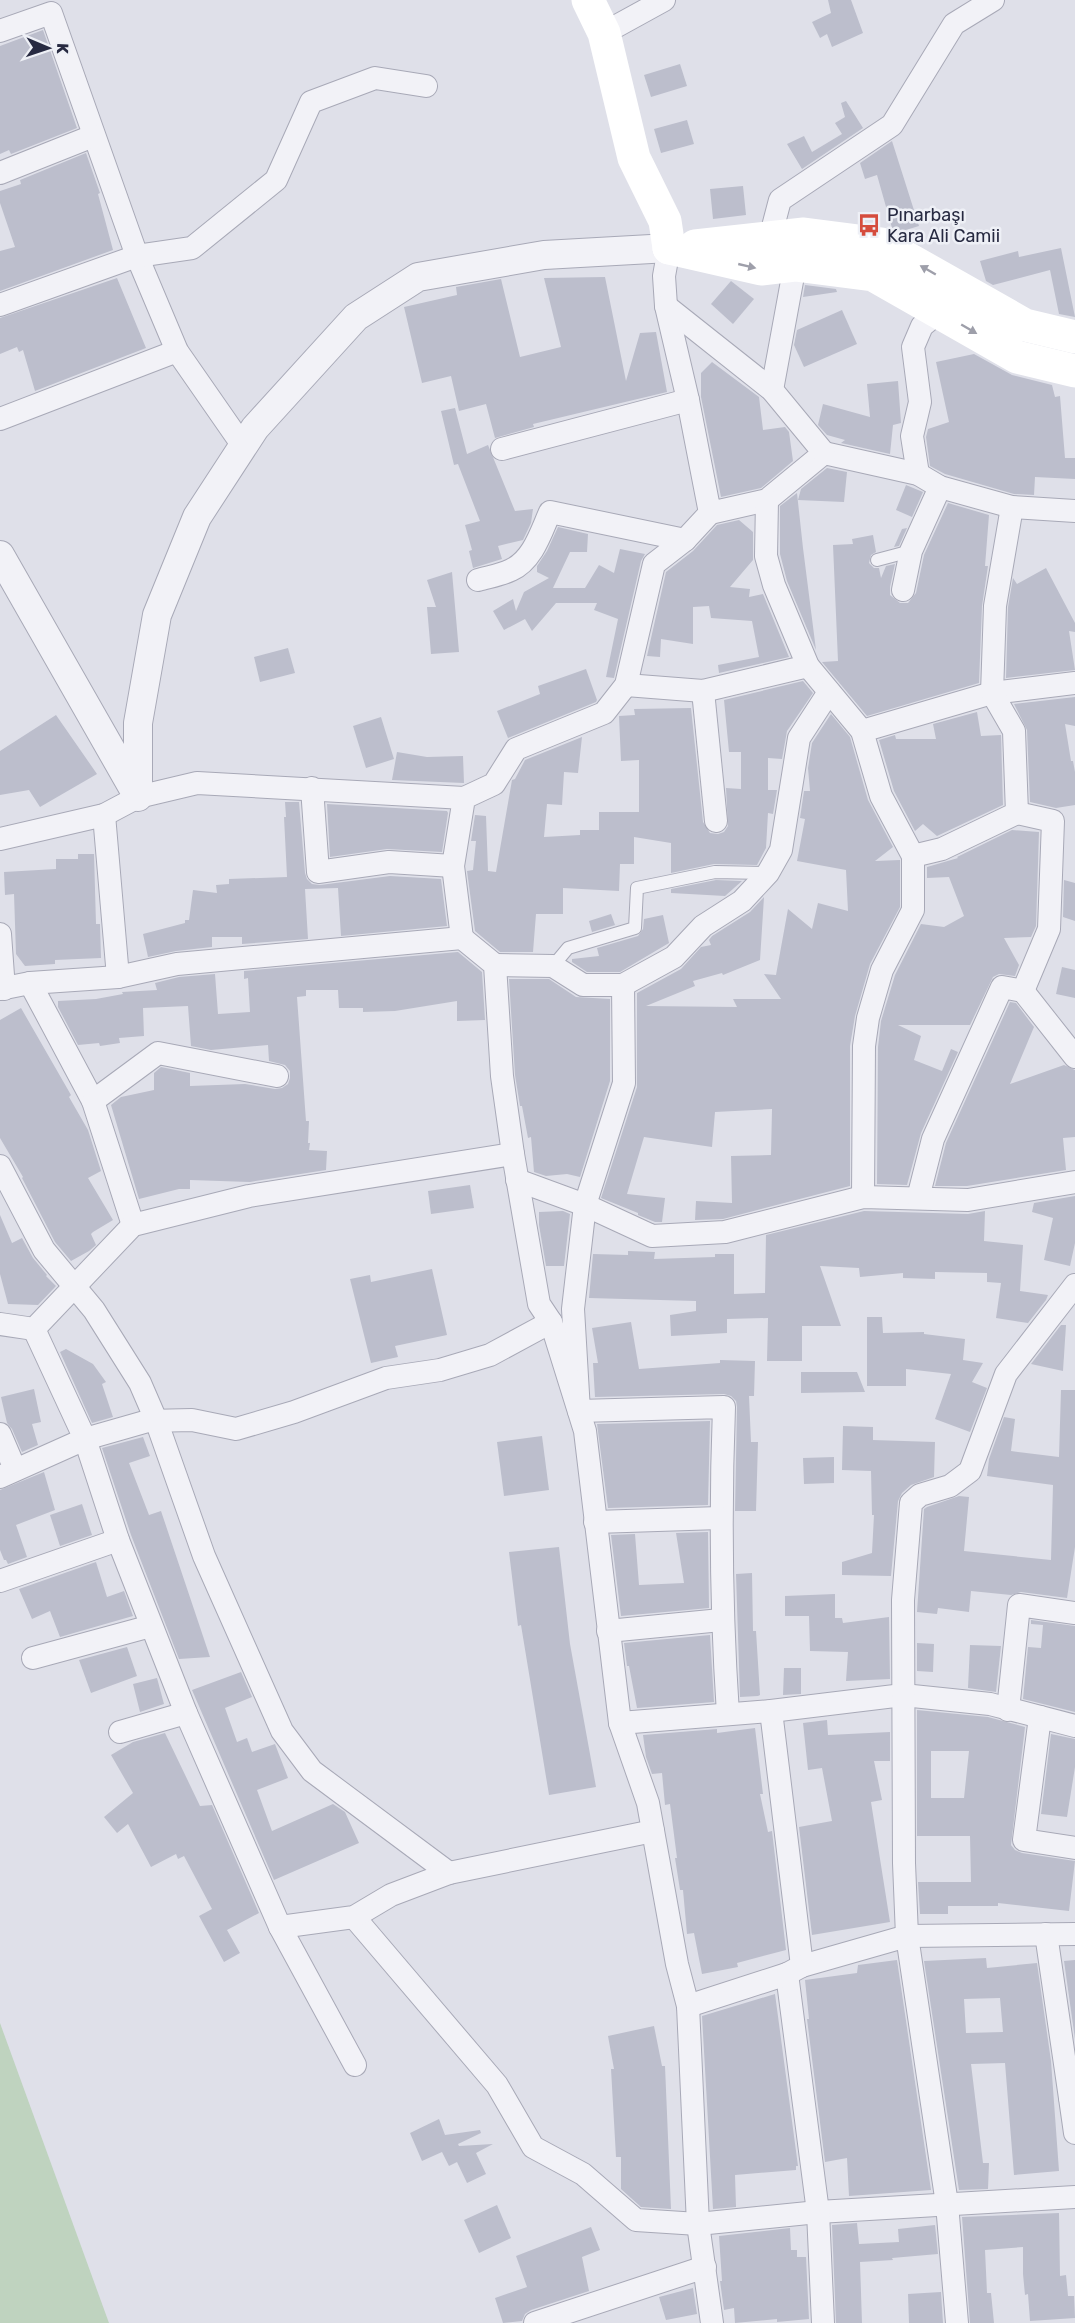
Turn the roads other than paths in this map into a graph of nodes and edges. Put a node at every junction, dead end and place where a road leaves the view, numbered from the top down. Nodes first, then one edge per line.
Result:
1 (588, 0) edge
2 (664, 0) edge
3 (993, 0) edge
4 (0, 31) edge
5 (604, 33) junction
6 (426, 86) dead end
7 (93, 136) junction
8 (0, 173) edge
9 (770, 238) junction
10 (669, 249) junction
11 (137, 256) junction
12 (795, 265) junction
13 (0, 305) edge
14 (666, 306) junction
15 (939, 312) junction
16 (1075, 338) edge
17 (177, 351) junction
18 (1075, 371) edge
19 (772, 390) junction
20 (688, 400) junction
21 (0, 419) edge
22 (243, 446) junction
23 (502, 449) dead end
24 (824, 453) junction
25 (918, 474) junction
26 (940, 487) junction
27 (767, 500) junction
28 (1012, 507) junction
29 (1075, 511) edge
30 (710, 513) junction
31 (685, 540) junction
32 (911, 551) junction
33 (0, 555) edge
34 (877, 560) dead end
35 (478, 580) dead end
36 (903, 590) dead end
37 (808, 666) junction
38 (1075, 683) edge
39 (626, 685) junction
40 (704, 691) junction
41 (829, 692) junction
42 (992, 693) junction
43 (862, 731) junction
44 (312, 788) junction
45 (138, 797) junction
46 (464, 798) junction
47 (1017, 813) junction
48 (104, 815) junction
49 (716, 821) dead end
50 (0, 838) edge
51 (914, 856) junction
52 (453, 867) junction
53 (768, 873) junction
54 (0, 934) edge
55 (462, 938) junction
56 (495, 964) junction
57 (553, 966) junction
58 (118, 977) junction
59 (30, 983) junction
60 (624, 986) junction
61 (2, 989) edge
62 (1023, 991) junction
63 (1075, 1057) edge
64 (278, 1076) dead end
65 (93, 1101) junction
66 (513, 1154) junction
67 (0, 1166) edge
68 (517, 1180) junction
69 (1075, 1182) edge
70 (863, 1197) junction
71 (918, 1198) junction
72 (585, 1205) junction
73 (133, 1225) junction
74 (1075, 1285) edge
75 (74, 1287) junction
76 (551, 1322) junction
77 (0, 1324) edge
78 (34, 1329) junction
79 (579, 1411) junction
80 (156, 1420) junction
81 (0, 1434) edge
82 (85, 1439) junction
83 (8, 1473) edge
84 (720, 1518) junction
85 (596, 1522) junction
86 (118, 1540) junction
87 (0, 1581) edge
88 (1075, 1613) edge
89 (722, 1620) junction
90 (151, 1626) junction
91 (608, 1631) junction
92 (33, 1658) dead end
93 (903, 1695) junction
94 (1008, 1710) junction
95 (771, 1711) junction
96 (186, 1713) junction
97 (728, 1714) junction
98 (1040, 1717) junction
99 (620, 1723) junction
100 (1075, 1726) edge
101 (120, 1732) dead end
102 (653, 1831) junction
103 (1075, 1848) edge
104 (449, 1873) junction
105 (354, 1917) junction
106 (280, 1927) junction
107 (1046, 1934) junction
108 (1075, 1934) edge
109 (907, 1936) junction
110 (795, 1970) junction
111 (688, 2006) junction
112 (355, 2065) dead end
113 (1072, 2098) edge
114 (1075, 2133) edge
115 (1075, 2197) edge
116 (947, 2204) junction
117 (818, 2212) junction
118 (698, 2224) junction
119 (705, 2267) junction
120 (535, 2323) edge
121 (712, 2323) edge
122 (823, 2323) edge
123 (957, 2323) edge

1 - 5 main road
2 - 5 street
3 - 9 street
4 - 7 street
5 - 10 main road
6 - 11 street
7 - 8 street
7 - 11 street
9 - 10 main road
16 -> 9 main road
10 -> 12 main road
10 - 14 street
10 - 22 street
11 - 13 street
11 - 17 street
12 - 15 main road
12 - 19 street
14 - 19 street
14 - 20 street
15 -> 18 main road
15 - 25 street
17 - 21 street
17 - 22 street
19 - 24 street
20 - 23 street
20 - 30 street
22 - 45 street
24 - 25 street
24 - 27 street
25 - 26 street
26 - 28 street
26 - 32 street
27 - 30 street
27 - 37 street
28 - 29 street
28 - 42 street
30 - 31 street
31 - 35 street
31 - 39 street
32 - 34 lane
32 - 36 street
33 - 45 street
37 - 40 street
37 - 41 street
38 - 42 street
39 - 40 street
39 - 46 street
40 - 49 street
41 - 43 street
41 - 53 street
42 - 43 street
42 - 47 street
43 - 51 street
44 - 45 street
44 - 46 street
44 - 52 street
45 - 48 street
46 - 52 street
47 - 51 street
47 - 62 street
48 - 50 street
48 - 58 street
51 - 70 street
52 - 55 street
53 - 57 lane
53 - 60 street
54 - 61 street
55 - 56 street
55 - 58 street
56 - 57 street
56 - 66 street
57 - 60 street
58 - 59 street
59 - 61 street
59 - 65 street
60 - 72 street
62 - 63 street
62 - 71 street
64 - 65 street
65 - 73 street
66 - 68 street
66 - 73 street
67 - 75 street
68 - 72 street
68 - 76 street
69 - 71 street
70 - 71 street
70 - 72 street
72 - 79 street
73 - 75 street
74 - 93 street
75 - 78 street
75 - 80 street
76 - 79 street
76 - 80 street
77 - 78 street
78 - 82 street
79 - 84 street
79 - 85 street
80 - 82 street
80 - 104 street
81 - 83 street
82 - 83 street
82 - 86 street
84 - 85 street
84 - 89 street
85 - 91 street
86 - 87 street
86 - 90 street
88 - 94 street
89 - 91 street
89 - 97 street
90 - 92 street
90 - 96 street
91 - 99 street
93 - 94 street
93 - 95 street
93 - 109 street
94 - 98 street
95 - 97 street
95 - 110 street
96 - 101 street
96 - 106 street
97 - 99 street
98 - 100 street
98 - 103 street
99 - 102 street
102 - 104 street
102 - 111 street
104 - 105 street
105 - 106 street
105 - 118 street
106 - 112 street
107 - 108 street
107 - 109 street
107 - 113 street
109 - 110 street
109 - 116 street
110 - 111 street
110 - 117 street
111 - 118 street
113 - 114 street
115 - 116 street
116 - 117 street
116 - 123 street
117 - 118 street
117 - 122 street
118 - 119 street
119 - 120 street
119 - 121 street

